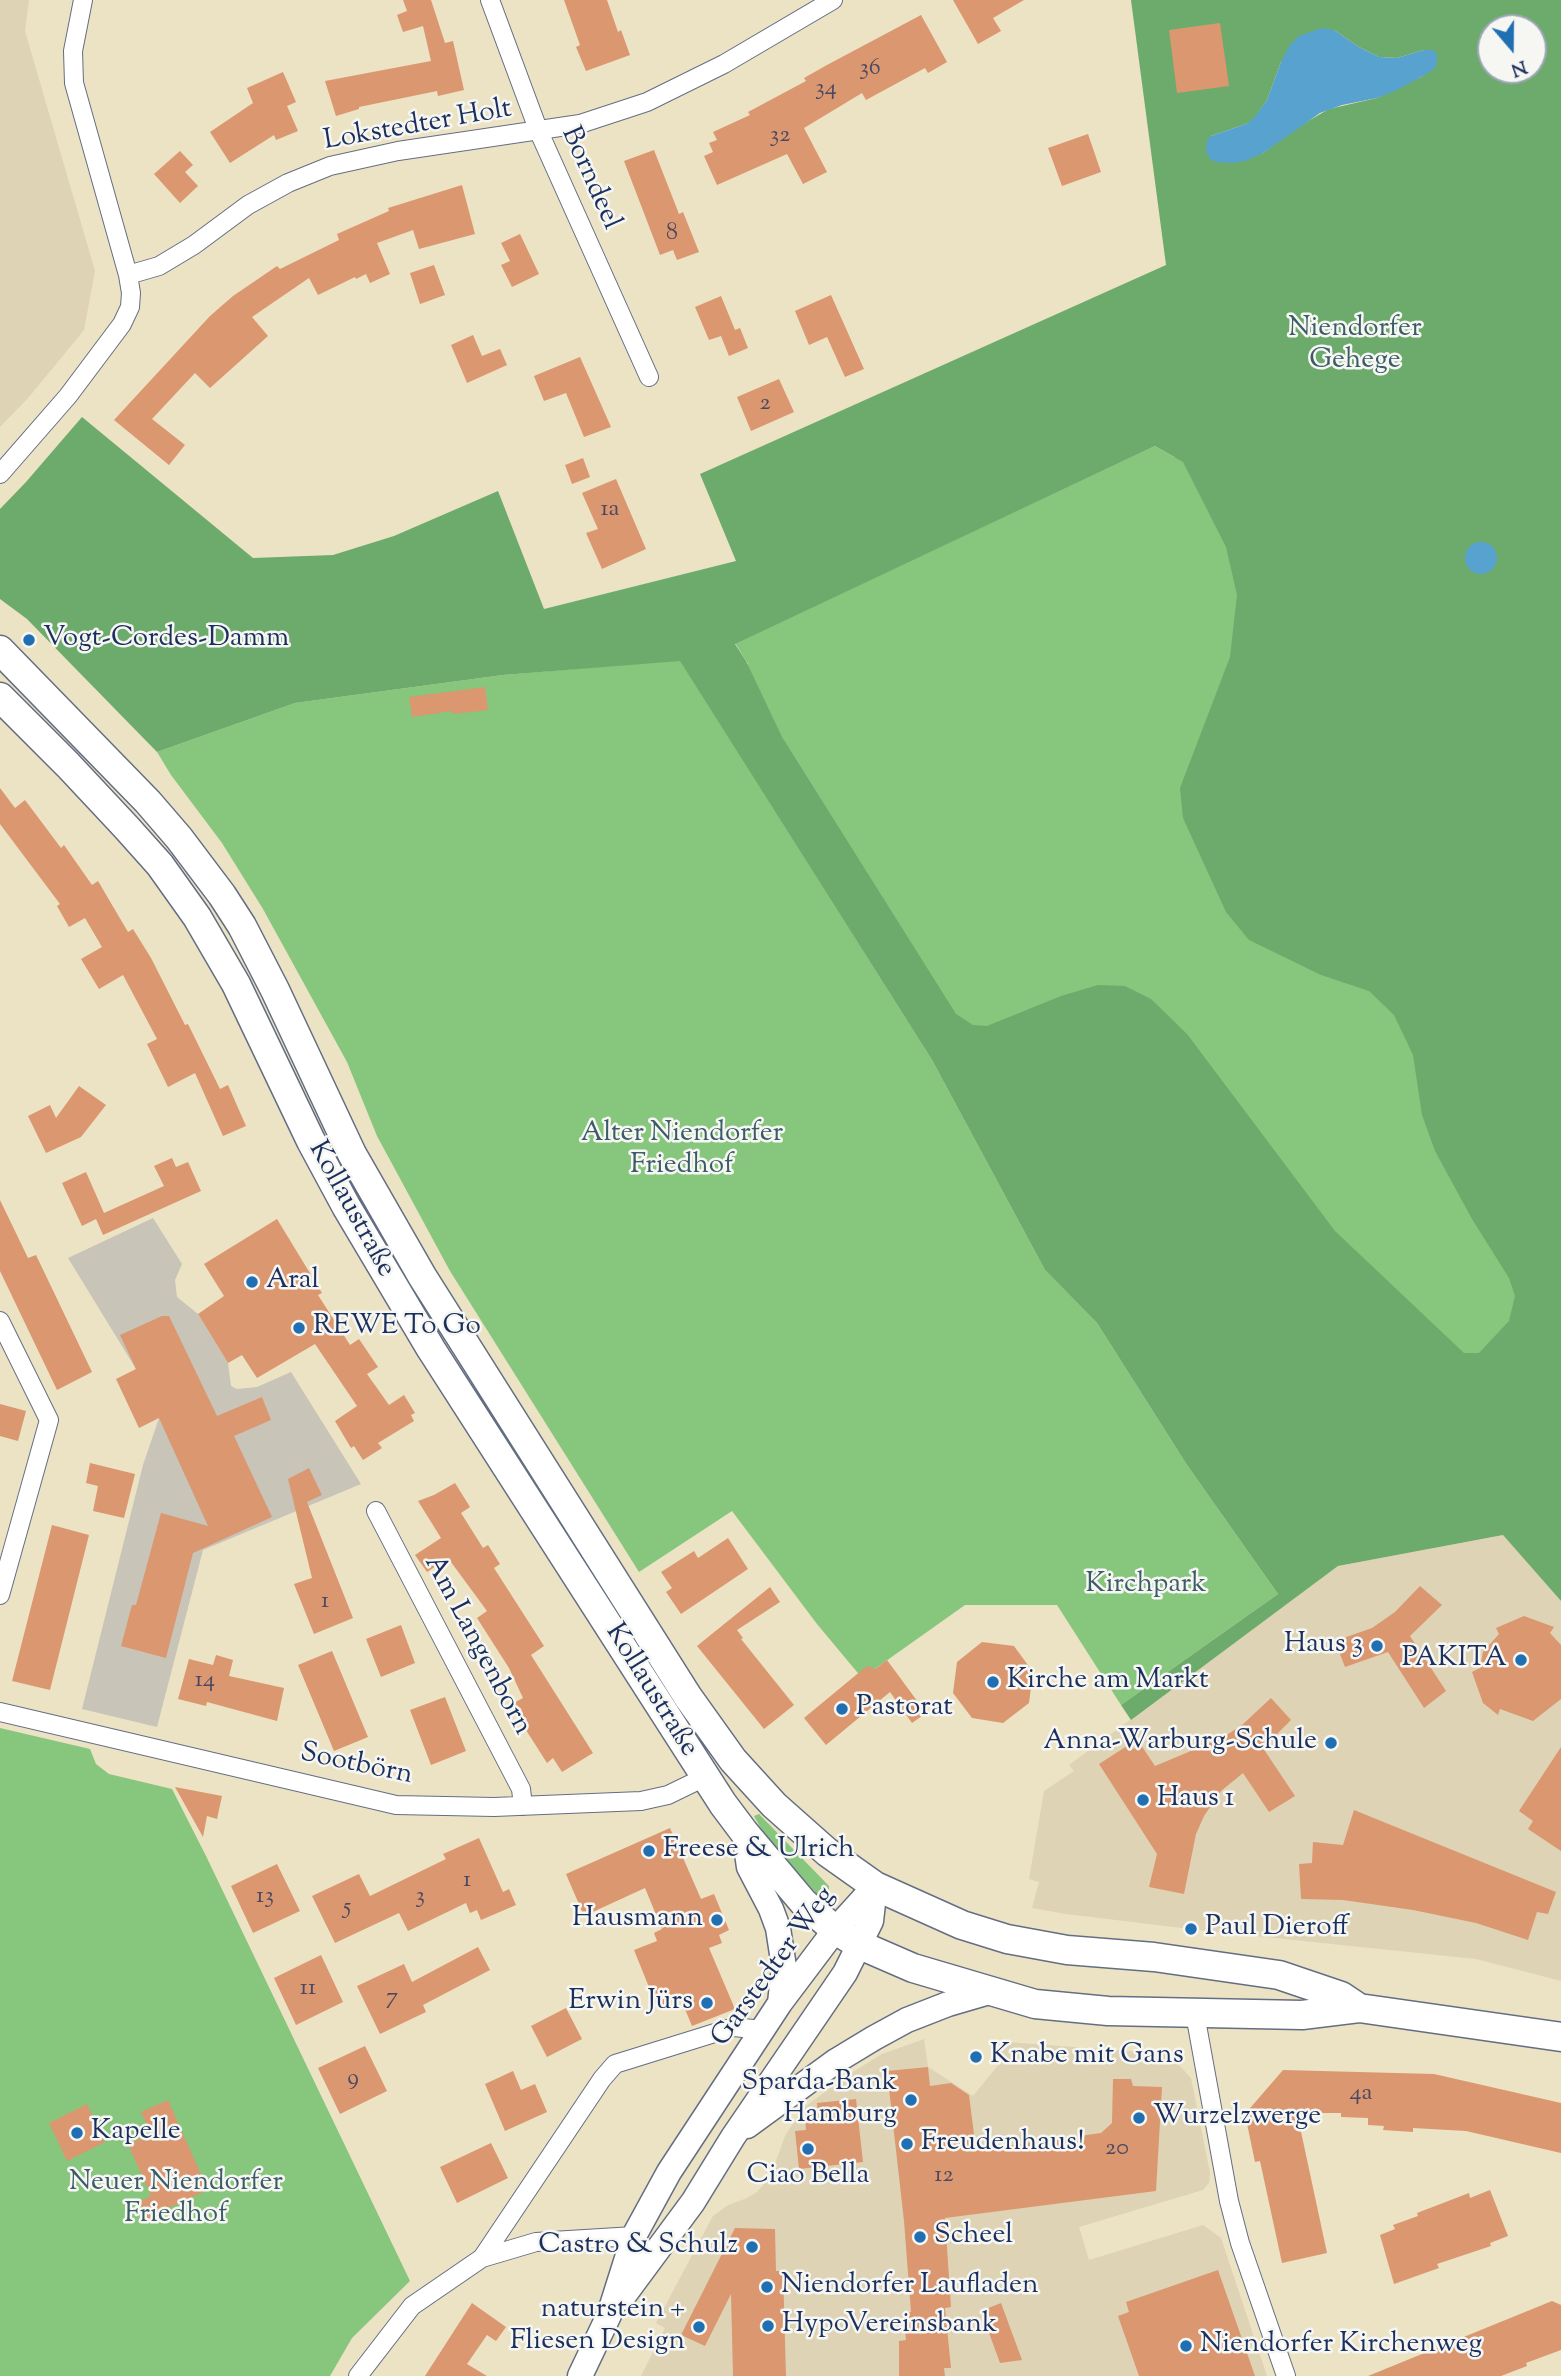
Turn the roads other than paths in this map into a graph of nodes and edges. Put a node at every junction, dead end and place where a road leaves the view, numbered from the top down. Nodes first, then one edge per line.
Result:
1 (83, 0) edge
2 (490, 0) edge
3 (833, 0) edge
4 (539, 131) junction
5 (128, 275) junction
6 (649, 377) dead end
7 (0, 474) edge
8 (0, 649) edge
9 (0, 697) edge
10 (0, 1321) edge
11 (376, 1511) dead end
12 (0, 1595) edge
13 (0, 1712) edge
14 (705, 1777) junction
15 (523, 1806) junction
16 (744, 1832) junction
17 (875, 1886) junction
18 (835, 1930) junction
19 (860, 1945) junction
20 (989, 1992) junction
21 (780, 2003) junction
22 (1359, 2008) junction
23 (1195, 2014) junction
24 (762, 2030) junction
25 (1561, 2037) edge
26 (733, 2137) junction
27 (634, 2236) junction
28 (482, 2258) junction
29 (609, 2315) junction
30 (358, 2376) edge
31 (580, 2376) edge
32 (1286, 2376) edge

1 - 5 street
2 - 4 street, Borndeel
3 - 4 street, Lokstedter Holt
4 - 5 street, Lokstedter Holt
4 - 6 street, Borndeel
5 - 7 street
8 - 17 main road, Kollaustraße
9 - 14 main road, Kollaustraße
10 - 12 street
11 - 15 street, Am Langenborn
13 - 15 street, Sootbörn
14 - 15 street, Sootbörn
14 - 16 main road, Kollaustraße
16 - 18 main road, Kollaustraße
16 - 21 main road
17 - 18 main road, Garstedter Weg
17 - 19 main road, Garstedter Weg
17 - 22 main road, Kollaustraße
18 - 19 main road, Kollaustraße
18 - 21 main road, Garstedter Weg
19 - 20 main road, Kollaustraße
19 - 26 main road, Garstedter Weg
20 - 23 main road, Kollaustraße
20 - 26 main road
21 - 24 main road, Garstedter Weg
22 - 23 main road, Kollaustraße
22 - 25 main road
23 - 32 street
24 - 27 main road, Garstedter Weg
24 - 28 street
26 - 29 main road, Garstedter Weg
27 - 28 street
27 - 29 main road, Garstedter Weg
28 - 30 street
29 - 31 main road, Garstedter Weg

